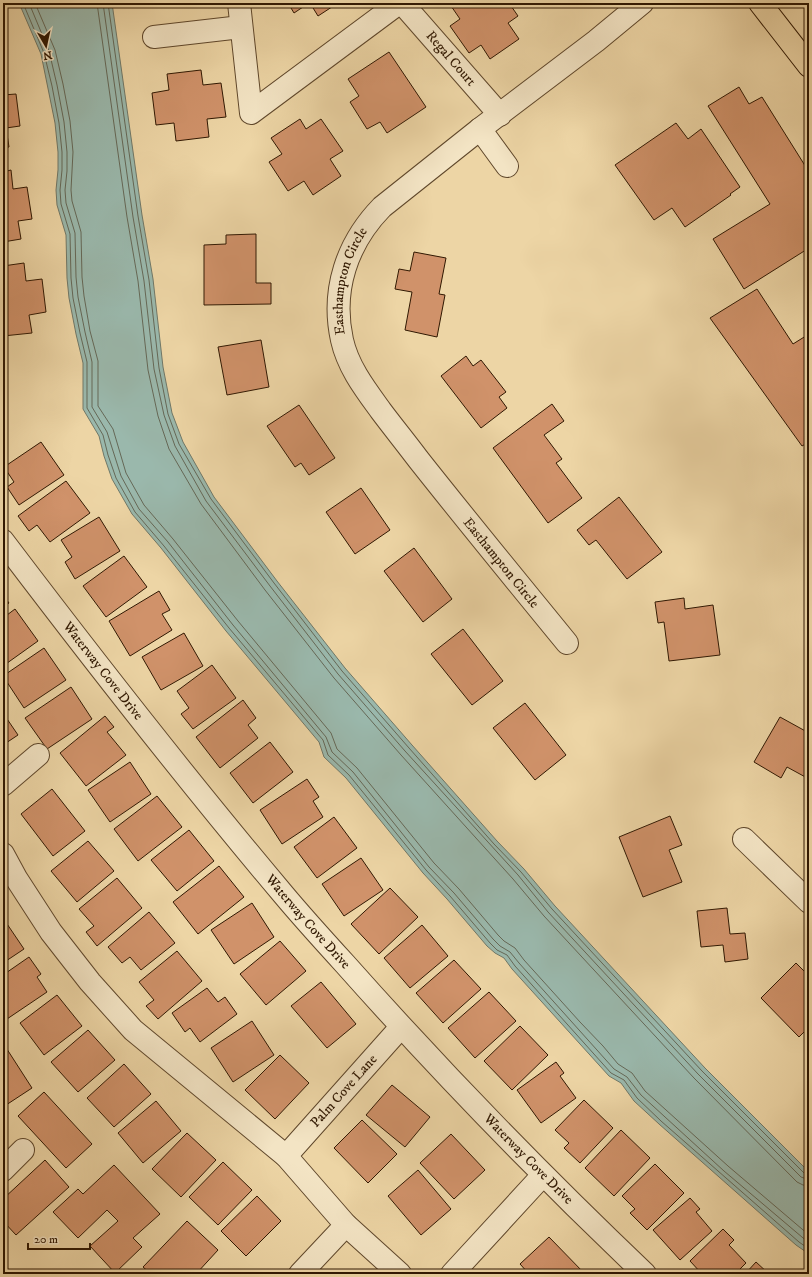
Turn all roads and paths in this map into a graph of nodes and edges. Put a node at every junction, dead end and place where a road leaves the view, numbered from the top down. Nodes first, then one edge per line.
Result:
1 (239, 3) edge
2 (399, 3) edge
3 (402, 3) edge
4 (642, 3) edge
5 (760, 3) edge
6 (241, 27) junction
7 (154, 37) dead end
8 (809, 66) edge
9 (500, 115) junction
10 (480, 129) junction
11 (507, 166) dead end
12 (3, 541) edge
13 (567, 643) dead end
14 (38, 755) dead end
15 (3, 785) edge
16 (744, 839) dead end
17 (3, 854) edge
18 (809, 902) edge
19 (401, 1027) junction
20 (23, 1150) dead end
21 (286, 1156) junction
22 (3, 1170) edge
23 (543, 1175) junction
24 (346, 1225) junction
25 (300, 1274) edge
26 (400, 1274) edge
27 (452, 1274) edge
28 (645, 1274) edge

1 - 6 street
2 - 6 street
3 - 9 street, Regal Court
4 - 9 street, Easthampton Circle
5 - 8 main road
6 - 7 street
9 - 10 street, Easthampton Circle
10 - 11 street
10 - 13 street, Easthampton Circle
12 - 19 street, Waterway Cove Drive
14 - 15 street
16 - 18 street
17 - 21 street
19 - 21 street, Palm Cove Lane
19 - 23 street, Waterway Cove Drive
20 - 22 street
21 - 24 street
23 - 27 street
23 - 28 street, Waterway Cove Drive
24 - 25 street
24 - 26 street

